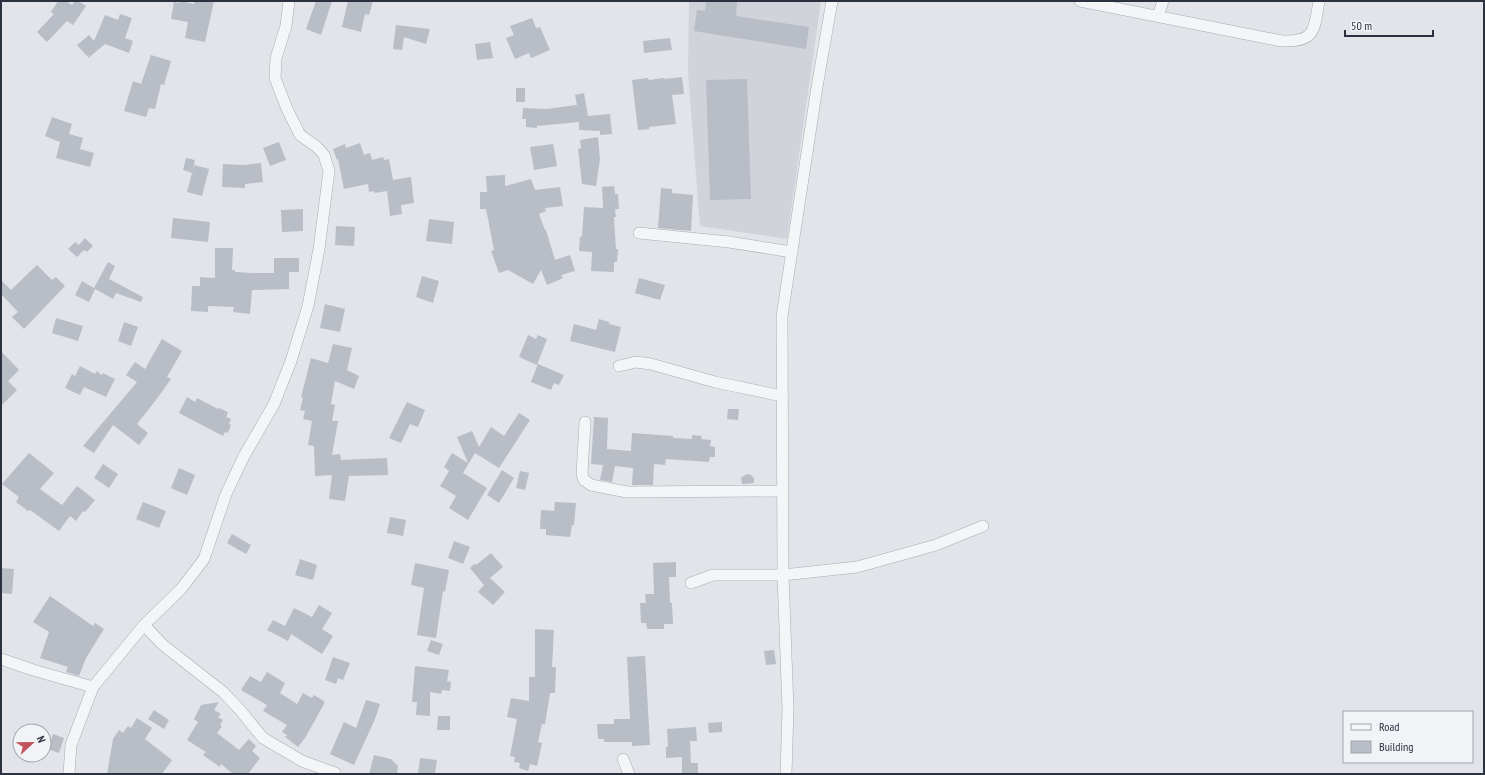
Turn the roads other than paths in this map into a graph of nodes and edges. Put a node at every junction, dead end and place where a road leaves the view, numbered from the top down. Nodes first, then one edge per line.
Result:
1 (289, 1) edge
2 (832, 1) edge
3 (1080, 1) edge
4 (1163, 1) edge
5 (1319, 1) edge
6 (1158, 16) junction
7 (639, 233) dead end
8 (792, 252) junction
9 (619, 366) dead end
10 (782, 396) junction
11 (585, 422) dead end
12 (782, 491) junction
13 (983, 526) dead end
14 (783, 575) junction
15 (691, 584) dead end
16 (144, 625) junction
17 (1, 659) edge
18 (93, 687) junction
19 (623, 759) dead end
20 (335, 773) dead end
21 (69, 774) edge
22 (629, 774) edge
23 (786, 774) edge

1 - 16 street
2 - 8 street
3 - 6 street
4 - 6 street
5 - 6 street
7 - 8 street
8 - 10 street
9 - 10 street
10 - 12 street
11 - 12 street
12 - 14 street
13 - 14 street
14 - 15 street
14 - 23 street
16 - 18 street
16 - 20 street
17 - 18 street
18 - 21 street
19 - 22 street

